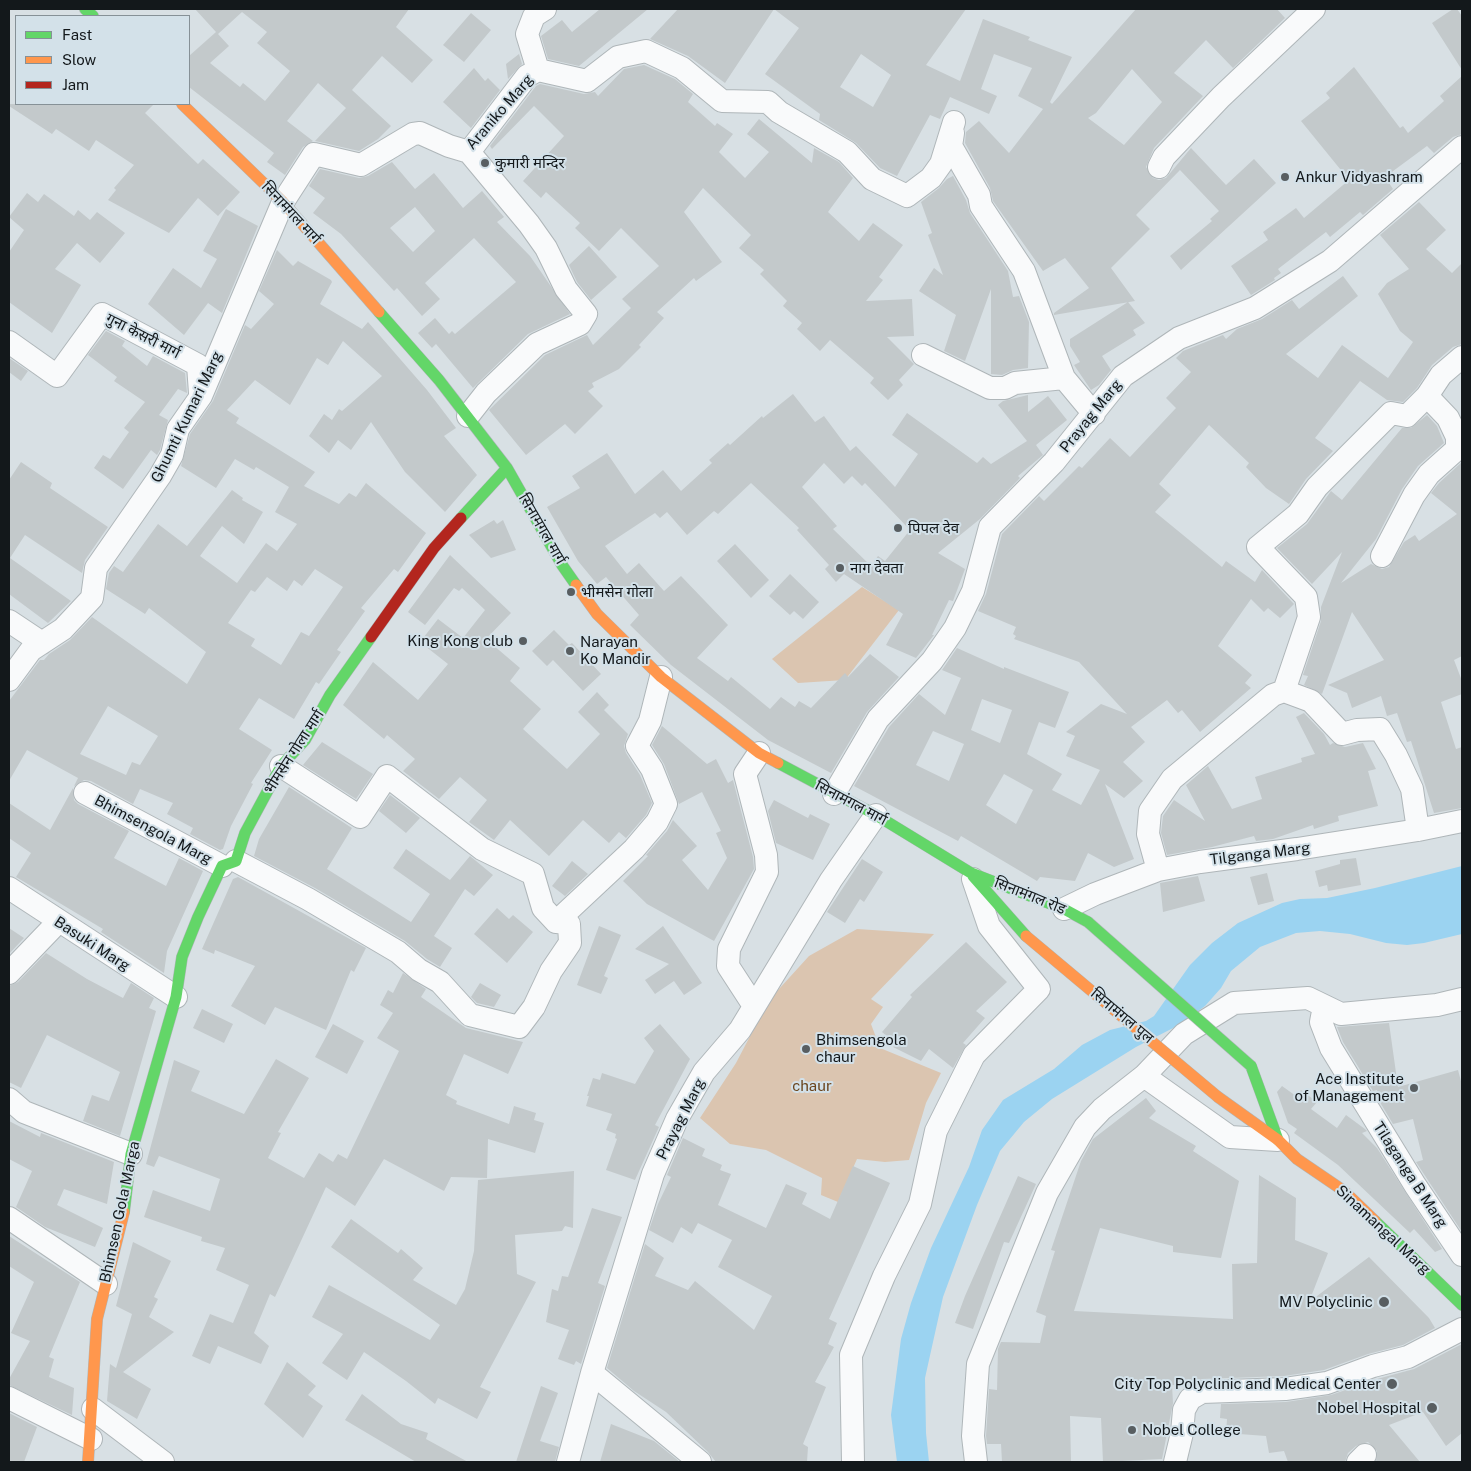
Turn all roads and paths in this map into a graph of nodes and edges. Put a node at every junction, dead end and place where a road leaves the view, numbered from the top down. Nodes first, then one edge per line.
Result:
1 (545, 9) edge
2 (1314, 9) edge
3 (538, 70) junction
4 (183, 105) edge
5 (1462, 147) edge
6 (470, 152) junction
7 (1159, 167) dead end
8 (283, 202) junction
9 (9, 342) edge
10 (923, 355) dead end
11 (1462, 357) edge
12 (1064, 378) junction
13 (201, 396) junction
14 (1427, 396) junction
15 (1094, 414) junction
16 (468, 416) junction
17 (507, 468) junction
18 (1382, 556) dead end
19 (9, 621) edge
20 (42, 642) junction
21 (661, 677) junction
22 (9, 680) edge
23 (1284, 690) junction
24 (759, 753) junction
25 (281, 766) junction
26 (85, 793) dead end
27 (834, 794) junction
28 (876, 815) junction
29 (1462, 821) edge
30 (1418, 830) junction
31 (229, 863) junction
32 (1158, 870) junction
33 (971, 873) junction
34 (9, 888) edge
35 (1064, 909) junction
36 (58, 922) junction
37 (556, 922) junction
38 (9, 973) edge
39 (176, 997) junction
40 (1462, 999) edge
41 (754, 1006) junction
42 (1324, 1006) junction
43 (1251, 1066) joint
44 (1144, 1076) junction
45 (1218, 1097) joint
46 (9, 1099) edge
47 (1278, 1140) junction
48 (131, 1154) junction
49 (9, 1218) edge
50 (1462, 1255) edge
51 (106, 1284) junction
52 (1462, 1305) edge
53 (1462, 1329) edge
54 (592, 1373) junction
55 (9, 1398) edge
56 (93, 1409) junction
57 (91, 1439) junction
58 (88, 1462) edge
59 (163, 1462) edge
60 (568, 1462) edge
61 (700, 1462) edge
62 (853, 1462) edge
63 (976, 1462) edge
64 (1175, 1462) edge

1 - 3 street, Araniko Marg
2 - 7 street
3 - 6 street, Araniko Marg
3 - 12 street
4 - 8 main road, सिनामंगल मार्ग
5 - 15 street, Prayag Marg
6 - 8 street, Araniko Marg
6 - 16 street
8 - 13 street, Ghumti Kumari Marg
8 - 16 main road, सिनामंगल मार्ग
9 - 13 street, गुना केसरी मार्ग
10 - 12 street
11 - 14 street
12 - 15 street
13 - 20 street, Ghumti Kumari Marg
14 - 18 street
14 - 23 street
15 - 27 street, Prayag Marg
16 - 17 main road, सिनामंगल मार्ग
17 - 21 main road, सिनामंगल मार्ग
17 - 25 main road, भीमसेन गोला मार्ग
19 - 20 street
20 - 22 street, Ghumti Kumari Marg
21 - 24 main road, सिनामंगल मार्ग
21 - 37 street
23 - 30 street
23 - 32 street
24 - 27 main road, सिनामंगल मार्ग
24 - 41 street
25 - 31 main road, भीमसेन गोला मार्ग
25 - 37 street
26 - 31 street, Bhimsengola Marg
27 - 28 main road, सिनामंगल मार्ग
28 - 33 main road, सिनामंगल मार्ग
28 - 41 street, Prayag Marg
29 - 30 street, Tilganga Marg
30 - 32 street, Tilganga Marg
31 - 37 street, Bhimsengola Marg
31 - 39 main road, भीमसेन गोला मार्ग
32 - 35 street, Tilganga Marg
33 - 35 main road, सिनामंगल रोड
33 - 45 main road, सिनामंगल पुल, bridge
33 - 62 street
34 - 36 street, Basuki Marg
35 - 43 main road, सिनामंगल रोड, bridge
36 - 38 street
36 - 39 street, Basuki Marg
39 - 48 main road, Bhimsen Gola Marga
40 - 42 street
41 - 54 street, Prayag Marg
42 - 44 street
42 - 50 street, Tilaganga B Marg
43 - 47 main road, Sinamangal Marg
44 - 47 street
44 - 63 street
45 - 47 main road, Sinamangal Marg
46 - 48 street
47 - 52 main road, Sinamangal Marg
48 - 51 main road, Bhimsen Gola Marga
49 - 51 street
51 - 56 main road, Bhimsen Gola Marga
53 - 64 street
54 - 60 street, Prayag Marg
54 - 61 street
55 - 57 street
56 - 57 main road, Bhimsen Gola Marga
56 - 59 street
57 - 58 main road, Bhimsen Gola Marga

